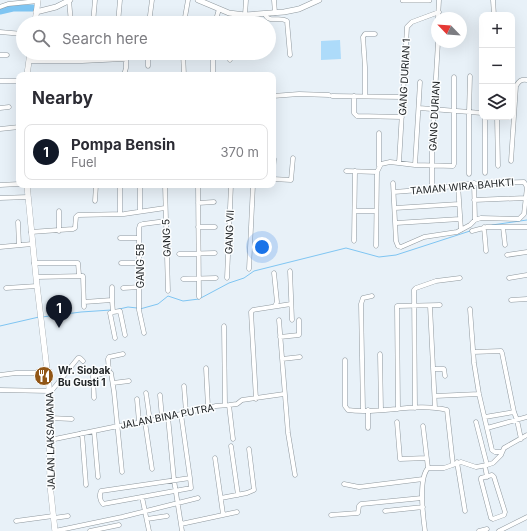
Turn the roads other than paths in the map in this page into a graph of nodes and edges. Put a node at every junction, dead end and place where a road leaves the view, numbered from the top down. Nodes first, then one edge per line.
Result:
1 (70, 0) edge
2 (96, 0) edge
3 (120, 0) edge
4 (152, 0) edge
5 (188, 0) edge
6 (198, 0) edge
7 (246, 0) edge
8 (274, 0) edge
9 (320, 0) edge
10 (407, 0) edge
11 (429, 0) edge
12 (439, 0) edge
13 (493, 0) edge
14 (38, 1) edge
15 (0, 7) edge
16 (219, 9) junction
17 (36, 12) junction
18 (439, 12) edge
19 (494, 12) edge
20 (275, 13) junction
21 (265, 14) joint
22 (235, 15) joint
23 (245, 15) junction
24 (431, 15) edge
25 (36, 16) edge
26 (71, 16) edge
27 (94, 16) edge
28 (119, 16) edge
29 (150, 16) edge
30 (185, 16) edge
31 (217, 16) edge
32 (276, 20) edge
33 (0, 32) edge
34 (16, 33) edge
35 (375, 34) dead end
36 (438, 48) edge
37 (0, 55) edge
38 (7, 55) dead end
39 (290, 55) dead end
40 (29, 60) joint
41 (92, 60) edge
42 (126, 60) edge
43 (148, 60) edge
44 (183, 60) edge
45 (213, 60) edge
46 (148, 66) dead end
47 (27, 72) edge
48 (125, 72) edge
49 (184, 72) edge
50 (213, 72) edge
51 (470, 76) dead end
52 (454, 77) dead end
53 (527, 80) edge
54 (0, 81) edge
55 (16, 81) edge
56 (420, 82) dead end
57 (276, 96) edge
58 (354, 96) junction
59 (365, 96) junction
60 (403, 97) junction
61 (9, 107) dead end
62 (0, 108) edge
63 (419, 108) junction
64 (435, 109) junction
65 (454, 111) junction
66 (469, 112) junction
67 (479, 113) edge
68 (402, 117) junction
69 (485, 120) edge
70 (497, 120) edge
71 (16, 127) edge
72 (0, 129) edge
73 (379, 133) dead end
74 (293, 158) dead end
75 (511, 161) dead end
76 (399, 163) junction
77 (415, 165) junction
78 (380, 166) junction
79 (432, 166) junction
80 (498, 166) dead end
81 (346, 171) dead end
82 (355, 171) junction
83 (377, 172) junction
84 (485, 173) dead end
85 (469, 174) dead end
86 (276, 179) edge
87 (393, 182) dead end
88 (16, 184) edge
89 (474, 184) junction
90 (0, 185) edge
91 (458, 185) junction
92 (27, 188) edge
93 (96, 188) edge
94 (120, 188) edge
95 (140, 188) edge
96 (165, 188) edge
97 (198, 188) edge
98 (231, 188) edge
99 (253, 188) edge
100 (432, 190) junction
101 (394, 192) junction
102 (28, 197) junction
103 (0, 198) edge
104 (526, 198) junction
105 (474, 200) junction
106 (95, 201) dead end
107 (214, 202) dead end
108 (198, 203) junction
109 (459, 204) junction
110 (165, 208) junction
111 (395, 208) junction
112 (59, 211) dead end
113 (140, 211) junction
114 (355, 211) junction
115 (376, 211) junction
116 (120, 214) junction
117 (460, 219) junction
118 (475, 220) junction
119 (166, 221) junction
120 (18, 222) dead end
121 (396, 223) junction
122 (198, 227) junction
123 (215, 227) dead end
124 (484, 227) junction
125 (503, 227) junction
126 (527, 227) edge
127 (461, 230) junction
128 (58, 231) junction
129 (472, 231) dead end
130 (31, 232) junction
131 (120, 238) dead end
132 (139, 238) junction
133 (354, 241) dead end
134 (32, 244) junction
135 (19, 245) junction
136 (505, 245) dead end
137 (376, 246) dead end
138 (0, 247) edge
139 (486, 251) dead end
140 (527, 252) edge
141 (215, 253) dead end
142 (179, 254) dead end
143 (199, 254) junction
144 (507, 255) dead end
145 (140, 262) junction
146 (34, 263) junction
147 (122, 263) dead end
148 (249, 269) dead end
149 (290, 271) dead end
150 (274, 273) dead end
151 (79, 275) junction
152 (527, 275) edge
153 (36, 278) junction
154 (198, 278) junction
155 (216, 278) dead end
156 (227, 278) dead end
157 (460, 278) dead end
158 (509, 278) dead end
159 (182, 279) dead end
160 (37, 286) junction
161 (112, 287) dead end
162 (140, 287) junction
163 (6, 288) dead end
164 (123, 288) dead end
165 (168, 291) dead end
166 (372, 296) dead end
167 (199, 297) dead end
168 (527, 299) edge
169 (112, 300) junction
170 (511, 300) dead end
171 (291, 304) junction
172 (440, 305) dead end
173 (276, 306) junction
174 (415, 306) junction
175 (430, 306) junction
176 (470, 309) dead end
177 (113, 312) junction
178 (279, 320) dead end
179 (292, 320) dead end
180 (299, 320) dead end
181 (224, 326) dead end
182 (144, 333) dead end
183 (125, 335) dead end
184 (280, 337) junction
185 (116, 338) dead end
186 (473, 352) junction
187 (123, 354) dead end
188 (380, 354) dead end
189 (300, 357) dead end
190 (282, 359) junction
191 (345, 360) dead end
192 (83, 361) dead end
193 (206, 368) dead end
194 (434, 369) junction
195 (110, 372) junction
196 (47, 373) junction
197 (0, 375) edge
198 (445, 376) dead end
199 (129, 381) dead end
200 (113, 383) junction
201 (184, 386) dead end
202 (0, 390) edge
203 (49, 392) junction
204 (146, 393) dead end
205 (284, 394) junction
206 (479, 394) junction
207 (160, 395) dead end
208 (435, 396) junction
209 (94, 398) dead end
210 (137, 399) dead end
211 (256, 399) junction
212 (227, 405) junction
213 (208, 408) junction
214 (415, 408) junction
215 (435, 408) junction
216 (398, 409) junction
217 (366, 410) junction
218 (381, 410) junction
219 (186, 412) junction
220 (514, 412) junction
221 (181, 414) junction
222 (168, 417) junction
223 (485, 417) junction
224 (527, 417) edge
225 (50, 418) junction
226 (162, 418) junction
227 (72, 419) dead end
228 (517, 420) junction
229 (150, 421) junction
230 (139, 422) junction
231 (145, 422) junction
232 (397, 422) dead end
233 (476, 422) dead end
234 (118, 426) junction
235 (424, 426) dead end
236 (368, 428) dead end
237 (487, 428) junction
238 (94, 431) junction
239 (82, 433) junction
240 (527, 435) edge
241 (233, 439) dead end
242 (521, 439) junction
243 (50, 440) junction
244 (231, 446) dead end
245 (249, 449) dead end
246 (502, 454) junction
247 (214, 458) dead end
248 (427, 458) junction
249 (455, 464) junction
250 (486, 466) junction
251 (428, 468) junction
252 (152, 469) dead end
253 (122, 472) dead end
254 (295, 475) dead end
255 (98, 477) dead end
256 (488, 477) junction
257 (190, 478) junction
258 (422, 478) junction
259 (174, 480) junction
260 (86, 484) dead end
261 (344, 484) dead end
262 (175, 492) junction
263 (238, 495) junction
264 (142, 498) junction
265 (198, 498) dead end
266 (221, 498) junction
267 (422, 498) junction
268 (178, 504) junction
269 (423, 507) junction
270 (385, 510) dead end
271 (145, 511) junction
272 (465, 511) dead end
273 (237, 512) dead end
274 (223, 514) junction
275 (331, 515) dead end
276 (68, 516) dead end
277 (167, 516) dead end
278 (53, 517) junction
279 (527, 517) edge
280 (148, 519) junction
281 (16, 521) dead end
282 (181, 524) junction
283 (86, 525) junction
284 (119, 525) dead end
285 (487, 529) dead end
286 (55, 531) edge
287 (89, 531) edge
288 (149, 531) edge
289 (182, 531) edge
290 (425, 531) edge
291 (479, 531) edge
292 (499, 531) edge

1 - 17 street
1 - 26 street
2 - 27 street
3 - 28 street
4 - 29 street
5 - 30 street
6 - 16 street
7 - 23 street
8 - 20 street
9 - 20 street
10 - 11 street
12 - 18 street
13 - 19 street
14 - 15 street
14 - 17 main road
16 - 22 street
16 - 31 street
17 - 25 main road
20 - 21 street
21 - 23 street
22 - 23 street
24 - 60 street, GANG DURIAN 1
32 - 39 street
33 - 34 street
35 - 59 street
36 - 64 street, GANG DURIAN
37 - 38 street
40 - 41 street
40 - 47 main road
42 - 48 street
43 - 46 street
44 - 49 street
45 - 50 street
51 - 66 street
52 - 65 street
53 - 75 street
54 - 55 street
56 - 63 street
57 - 58 street
58 - 59 street
58 - 68 street
59 - 60 street
60 - 68 street, GANG DURIAN 1
61 - 62 street
63 - 64 street
63 - 77 street
64 - 65 street
64 - 79 street, GANG DURIAN
65 - 66 street
65 - 79 street
66 - 67 street
66 - 85 street
68 - 76 street, GANG DURIAN 1
69 - 84 street
70 - 80 street
71 - 72 street
73 - 78 street
74 - 86 street
76 - 77 street
76 - 78 street
77 - 79 street
78 - 83 street
79 - 100 street, GANG DURIAN
81 - 82 street
82 - 83 street
82 - 114 street
83 - 115 street
87 - 101 street
88 - 90 street
89 - 91 street, TAMAN WIRA BAHKTI
89 - 104 street, TAMAN WIRA BAHKTI
89 - 105 street
91 - 100 street, TAMAN WIRA BAHKTI
91 - 109 street
92 - 102 main road, JALAN LAKSAMANA
93 - 106 street
94 - 116 street
95 - 113 street
96 - 110 street, GANG 5
97 - 108 street
98 - 156 street, GANG VII
99 - 148 street
100 - 101 street, TAMAN WIRA BAHKTI
101 - 111 street
102 - 103 street
102 - 130 main road, JALAN LAKSAMANA
104 - 105 street
104 - 118 street
105 - 118 street
107 - 108 street
108 - 122 street
109 - 111 street
109 - 117 street
110 - 113 street
110 - 119 street, GANG 5
111 - 121 street
112 - 128 street
113 - 116 street
114 - 115 street
114 - 133 street
115 - 137 street
116 - 128 street
117 - 121 street
117 - 127 street
118 - 127 street
119 - 132 street, GANG 5B
119 - 165 street, GANG 5
120 - 135 street
121 - 127 street
122 - 123 street
122 - 143 street
124 - 125 street
124 - 129 street
124 - 139 street
125 - 126 street
125 - 136 street
128 - 130 street
130 - 134 main road, JALAN LAKSAMANA
131 - 132 street
132 - 145 street, GANG 5B
134 - 135 street
134 - 146 main road, JALAN LAKSAMANA
135 - 138 street
140 - 144 street
141 - 143 street
142 - 143 street
143 - 154 street
145 - 147 street
145 - 162 street, GANG 5B
146 - 151 street
146 - 153 main road, JALAN LAKSAMANA
149 - 171 street
150 - 173 street
151 - 153 street
151 - 169 street
152 - 158 street
153 - 160 main road, JALAN LAKSAMANA
154 - 155 street
154 - 159 street
154 - 167 street
157 - 174 street
160 - 163 street
160 - 196 main road, JALAN LAKSAMANA
161 - 169 street
162 - 164 street
162 - 182 street, GANG 5B
166 - 217 street
168 - 170 street
169 - 177 street
171 - 173 street
171 - 179 street
172 - 175 street
173 - 211 street
174 - 175 street
174 - 214 street
174 - 216 street
175 - 194 street
176 - 186 street
177 - 183 street
177 - 185 street
178 - 184 street
180 - 184 street
181 - 212 street
184 - 190 street
186 - 206 street
186 - 220 street
187 - 195 street
188 - 218 street
189 - 190 street
190 - 205 street
191 - 217 street
192 - 203 street
193 - 213 street
194 - 198 street
194 - 208 street
195 - 200 street
195 - 209 street
196 - 197 street
196 - 203 main road, JALAN LAKSAMANA
199 - 200 street
200 - 234 street
201 - 219 street
202 - 203 street
203 - 225 main road, JALAN LAKSAMANA
204 - 229 street
205 - 211 street, JALAN BINA PUTRA
205 - 254 street
206 - 208 street
206 - 223 street
207 - 226 street
208 - 215 street
210 - 230 street
211 - 212 street, JALAN BINA PUTRA
212 - 213 street, JALAN BINA PUTRA
212 - 241 street
213 - 219 street, JALAN BINA PUTRA
214 - 215 street
214 - 216 street
215 - 249 street
216 - 218 street
217 - 218 street
217 - 236 street
219 - 221 street, JALAN BINA PUTRA
220 - 223 street
220 - 228 street
221 - 222 street, JALAN BINA PUTRA
221 - 257 street
222 - 226 street, JALAN BINA PUTRA
222 - 259 street
223 - 237 street
224 - 228 street
225 - 227 street
225 - 243 main road, JALAN LAKSAMANA
226 - 229 street, JALAN BINA PUTRA
228 - 237 street
228 - 242 street
229 - 231 street, JALAN BINA PUTRA
230 - 231 street, JALAN BINA PUTRA
230 - 234 street, JALAN BINA PUTRA
231 - 252 street
232 - 248 street
233 - 250 street
234 - 238 street, JALAN BINA PUTRA
234 - 253 street
235 - 248 street
237 - 246 street
238 - 239 street, JALAN BINA PUTRA
238 - 255 street
239 - 243 street, JALAN BINA PUTRA
239 - 260 street
240 - 242 street
242 - 246 street
243 - 278 main road, JALAN LAKSAMANA
244 - 263 street
245 - 263 street
246 - 250 street
247 - 266 street
248 - 251 street
249 - 250 street
249 - 251 street
249 - 272 street
250 - 256 street
251 - 258 street
256 - 256 street
257 - 259 street
257 - 262 street
258 - 261 street
258 - 267 street
259 - 262 street
259 - 264 street
262 - 264 street
262 - 268 street
263 - 266 street
264 - 271 street
265 - 268 street
266 - 274 street
267 - 269 street
267 - 275 street
268 - 271 street
268 - 282 street
269 - 270 street
269 - 290 street
271 - 280 street
271 - 283 street
273 - 274 street
274 - 282 street
276 - 278 street
277 - 280 street
278 - 281 street
278 - 286 main road, JALAN LAKSAMANA
279 - 292 street
280 - 288 street
282 - 289 street
283 - 286 street
283 - 287 street
284 - 287 street
285 - 291 street

